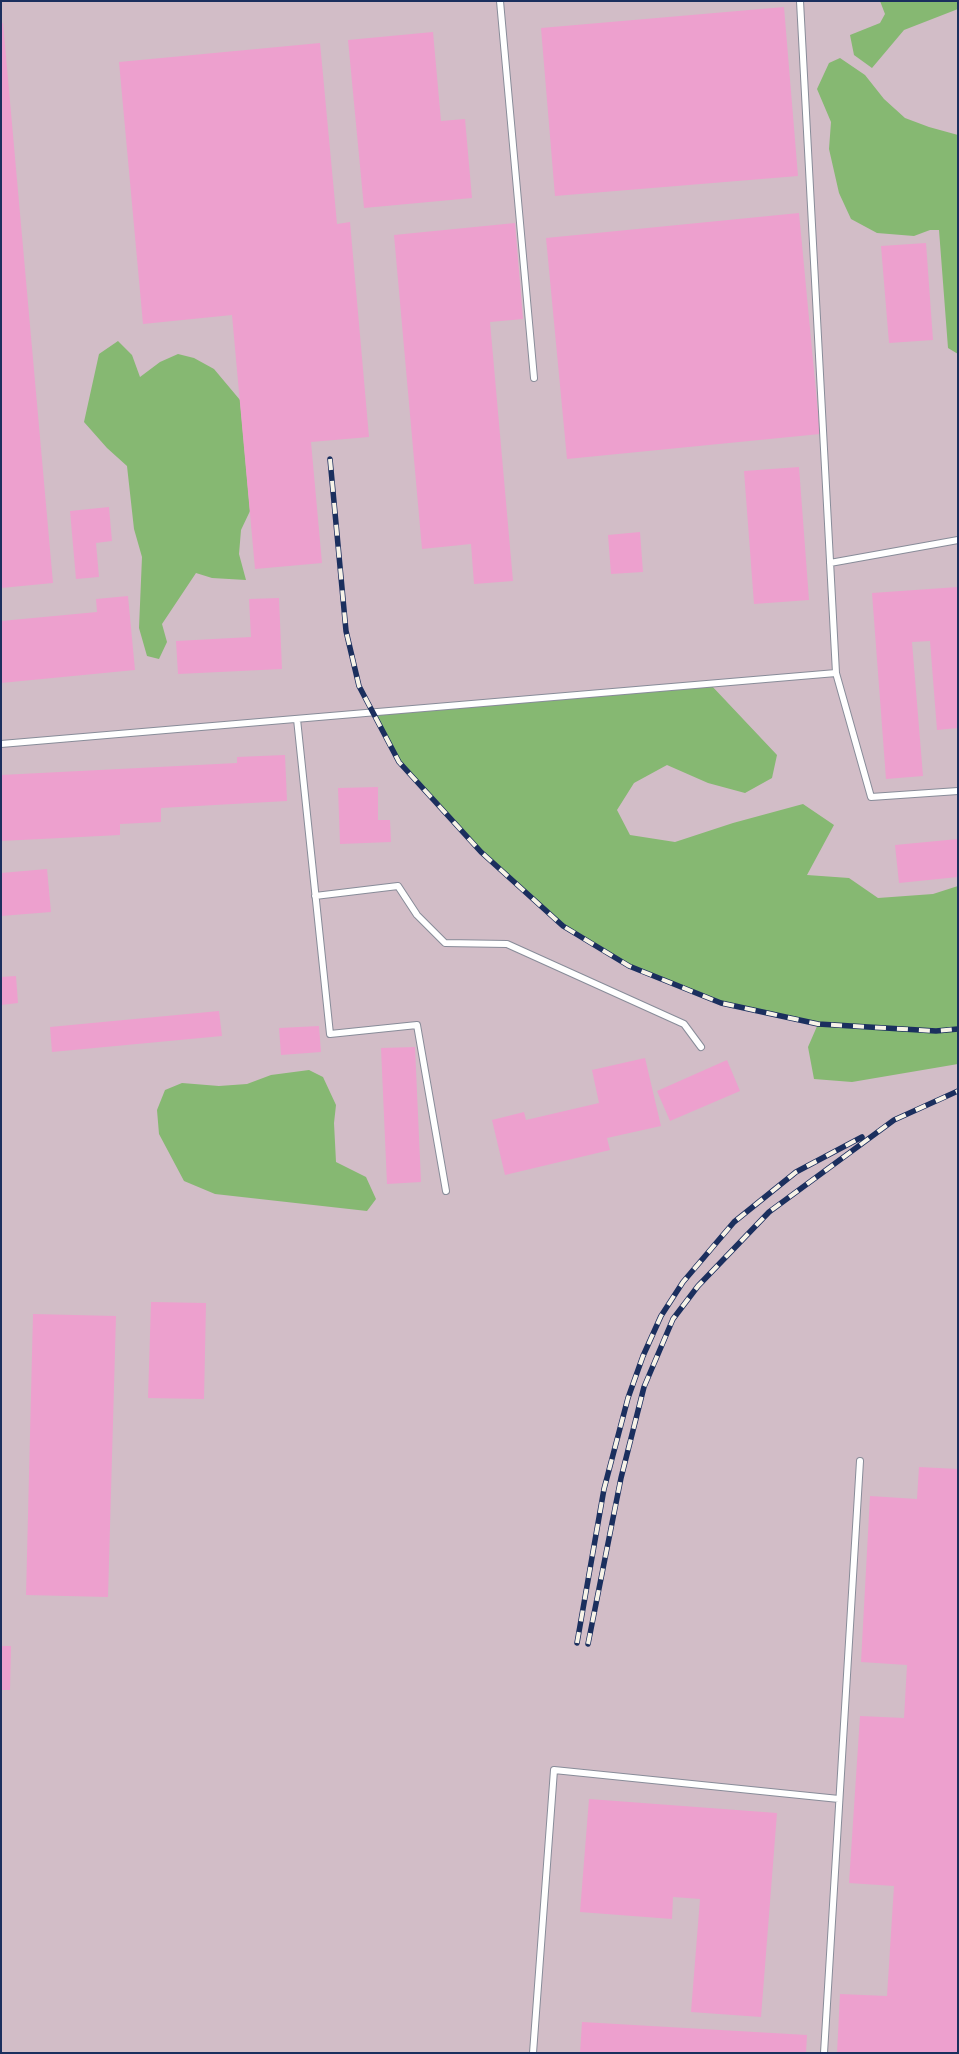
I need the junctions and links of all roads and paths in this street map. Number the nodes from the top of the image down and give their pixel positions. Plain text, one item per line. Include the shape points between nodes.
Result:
1 (500, 1) edge
2 (800, 1) edge
3 (534, 378) dead end
4 (958, 540) edge
5 (830, 563) junction
6 (836, 673) junction
7 (297, 719) junction
8 (1, 744) edge
9 (958, 791) edge
10 (315, 896) junction
11 (701, 1047) dead end
12 (446, 1191) dead end
13 (860, 1461) dead end
14 (839, 1799) junction
15 (533, 2053) edge
16 (824, 2053) edge

1 - 3 lane
2 - 5 lane
4 - 5 lane
5 - 6 lane
6 - 7 lane
6 - 9 lane via 871,797
7 - 8 lane
7 - 10 lane
10 - 11 lane via 398,886 418,915 445,943 507,944 684,1024
10 - 12 lane via 330,1034 417,1025
13 - 14 lane
14 - 15 lane via 554,1770
14 - 16 lane

